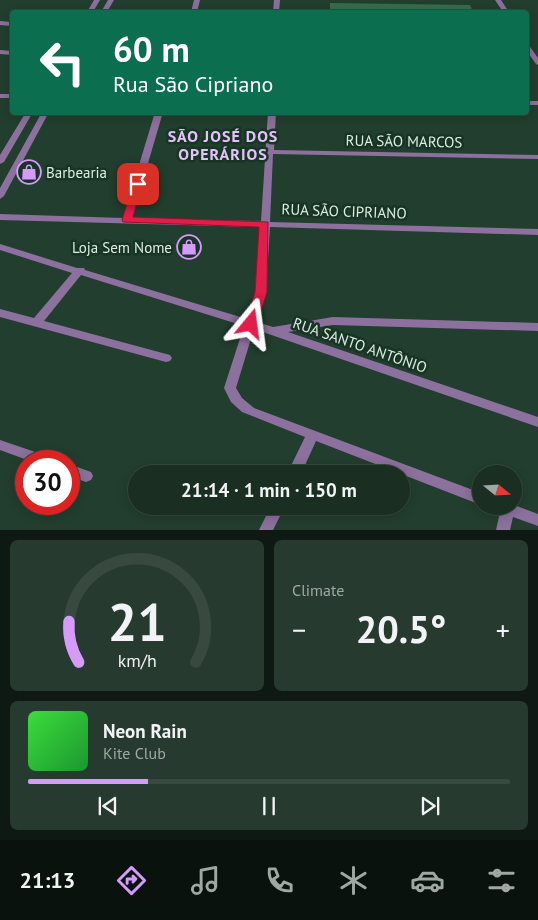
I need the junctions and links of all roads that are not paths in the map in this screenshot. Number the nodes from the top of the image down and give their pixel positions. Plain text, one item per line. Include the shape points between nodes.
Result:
1 (529, 49) edge
2 (536, 61) edge
3 (28, 115) edge
4 (44, 115) edge
5 (158, 115) edge
6 (272, 115) edge
7 (4, 149) edge
8 (26, 149) junction
9 (270, 152) junction
10 (538, 157) edge
11 (0, 162) edge
12 (0, 196) edge
13 (0, 217) edge
14 (127, 220) junction
15 (264, 224) junction
16 (538, 232) edge
17 (0, 247) edge
18 (80, 270) junction
19 (0, 313) edge
20 (36, 323) junction
21 (251, 324) junction
22 (538, 327) edge
23 (272, 331) junction
24 (166, 358) dead end
25 (538, 422) edge
26 (312, 435) junction
27 (0, 445) edge
28 (15, 450) edge
29 (298, 465) edge
30 (80, 474) edge
31 (86, 476) dead end
32 (472, 496) edge
33 (522, 514) edge
34 (274, 515) edge
35 (504, 515) edge
36 (538, 520) edge
37 (266, 530) edge
38 (503, 530) edge

1 - 2 street
3 - 7 street
4 - 8 street
5 - 14 street
6 - 9 street
7 - 8 street
7 - 11 street
8 - 12 street
9 - 10 street, RUA SÃO MARCOS
9 - 15 street
13 - 14 street, RUA SÃO CIPRIANO
14 - 15 street, RUA SÃO CIPRIANO
15 - 16 street, RUA SÃO CIPRIANO
15 - 21 street via 261,292
17 - 18 street, RUA SANTO ANTÔNIO
18 - 20 street
18 - 21 street, RUA SANTO ANTÔNIO
19 - 20 street
20 - 24 street
21 - 23 street, RUA SANTO ANTÔNIO
21 - 26 street via 230,388 234,398 239,405
22 - 23 street via 333,321
23 - 25 street, RUA SANTO ANTÔNIO
26 - 29 street
26 - 32 street
27 - 28 street
30 - 31 street
33 - 36 street
34 - 37 street
35 - 38 street

